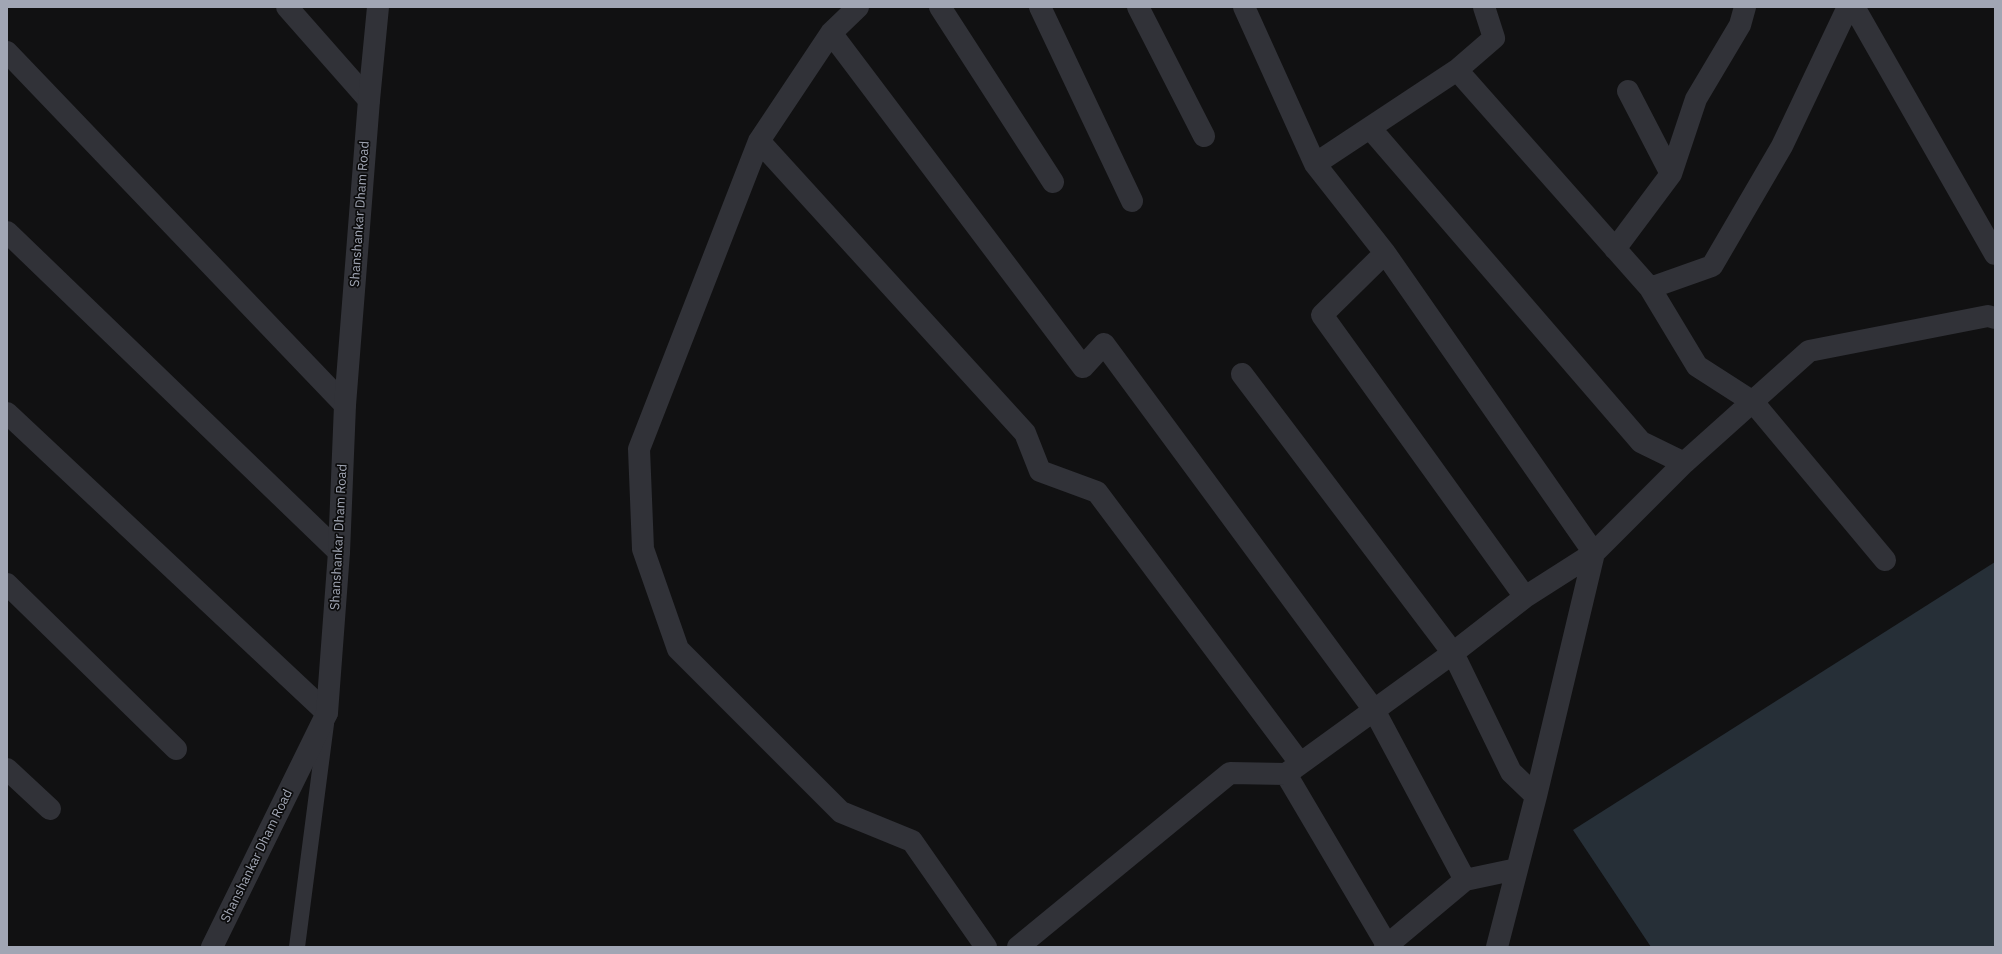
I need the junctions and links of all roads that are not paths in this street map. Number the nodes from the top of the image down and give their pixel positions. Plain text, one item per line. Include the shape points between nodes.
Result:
1 (287, 7) edge
2 (378, 7) edge
3 (858, 7) edge
4 (940, 7) edge
5 (1040, 7) edge
6 (1138, 7) edge
7 (1244, 7) edge
8 (1484, 7) edge
9 (1746, 7) edge
10 (1848, 7) edge
11 (1854, 7) edge
12 (831, 33) junction
13 (7, 52) edge
14 (1457, 70) junction
15 (1628, 91) dead end
16 (369, 100) junction
17 (1370, 128) junction
18 (1204, 136) dead end
19 (759, 142) junction
20 (1315, 164) junction
21 (1671, 174) junction
22 (1053, 182) dead end
23 (1132, 202) dead end
24 (7, 232) edge
25 (1615, 249) junction
26 (1385, 253) junction
27 (1995, 254) edge
28 (1650, 288) junction
29 (1995, 318) edge
30 (1242, 374) dead end
31 (1752, 402) junction
32 (345, 405) junction
33 (7, 413) edge
34 (1684, 463) junction
35 (339, 552) junction
36 (1594, 553) junction
37 (1885, 560) dead end
38 (7, 584) edge
39 (1524, 598) junction
40 (1453, 653) junction
41 (1374, 710) junction
42 (327, 713) junction
43 (176, 749) dead end
44 (7, 769) edge
45 (1293, 769) junction
46 (1536, 796) junction
47 (50, 809) dead end
48 (1517, 869) junction
49 (1465, 880) junction
50 (1386, 946) edge
51 (212, 947) edge
52 (297, 947) edge
53 (986, 947) edge
54 (1018, 947) edge
55 (1497, 947) edge

1 - 16 street
2 - 16 street, Shanshankar Dham Road
3 - 12 street
4 - 22 street
5 - 23 street
6 - 18 street
7 - 20 street
8 - 14 street via 1494,38
9 - 21 street via 1740,25 1696,99
10 - 28 street via 1782,146 1712,266
11 - 27 street
12 - 19 street
12 - 41 street via 1083,367 1104,344
13 - 32 street
14 - 17 street
14 - 25 street
15 - 21 street
16 - 32 street, Shanshankar Dham Road
17 - 20 street
17 - 34 street via 1641,442
19 - 45 street via 1025,433 1040,471 1097,492
19 - 53 street via 640,449 643,549 678,649 841,812 912,840
20 - 26 street
21 - 25 street
24 - 35 street
25 - 28 street
26 - 36 street
26 - 39 street via 1322,315
28 - 31 street via 1697,366
29 - 31 street via 1988,316 1809,351
30 - 40 street
31 - 34 street
31 - 37 street
32 - 35 street, Shanshankar Dham Road
33 - 42 street
34 - 36 street
35 - 42 street, Shanshankar Dham Road
36 - 39 street
36 - 46 street
38 - 43 street
39 - 40 street
40 - 41 street
40 - 46 street via 1511,772
41 - 45 street
41 - 49 street
42 - 51 street, Shanshankar Dham Road
42 - 52 lane
44 - 47 street
45 - 50 street
45 - 54 street via 1230,773
46 - 48 street
48 - 49 street
48 - 55 street
49 - 50 street

